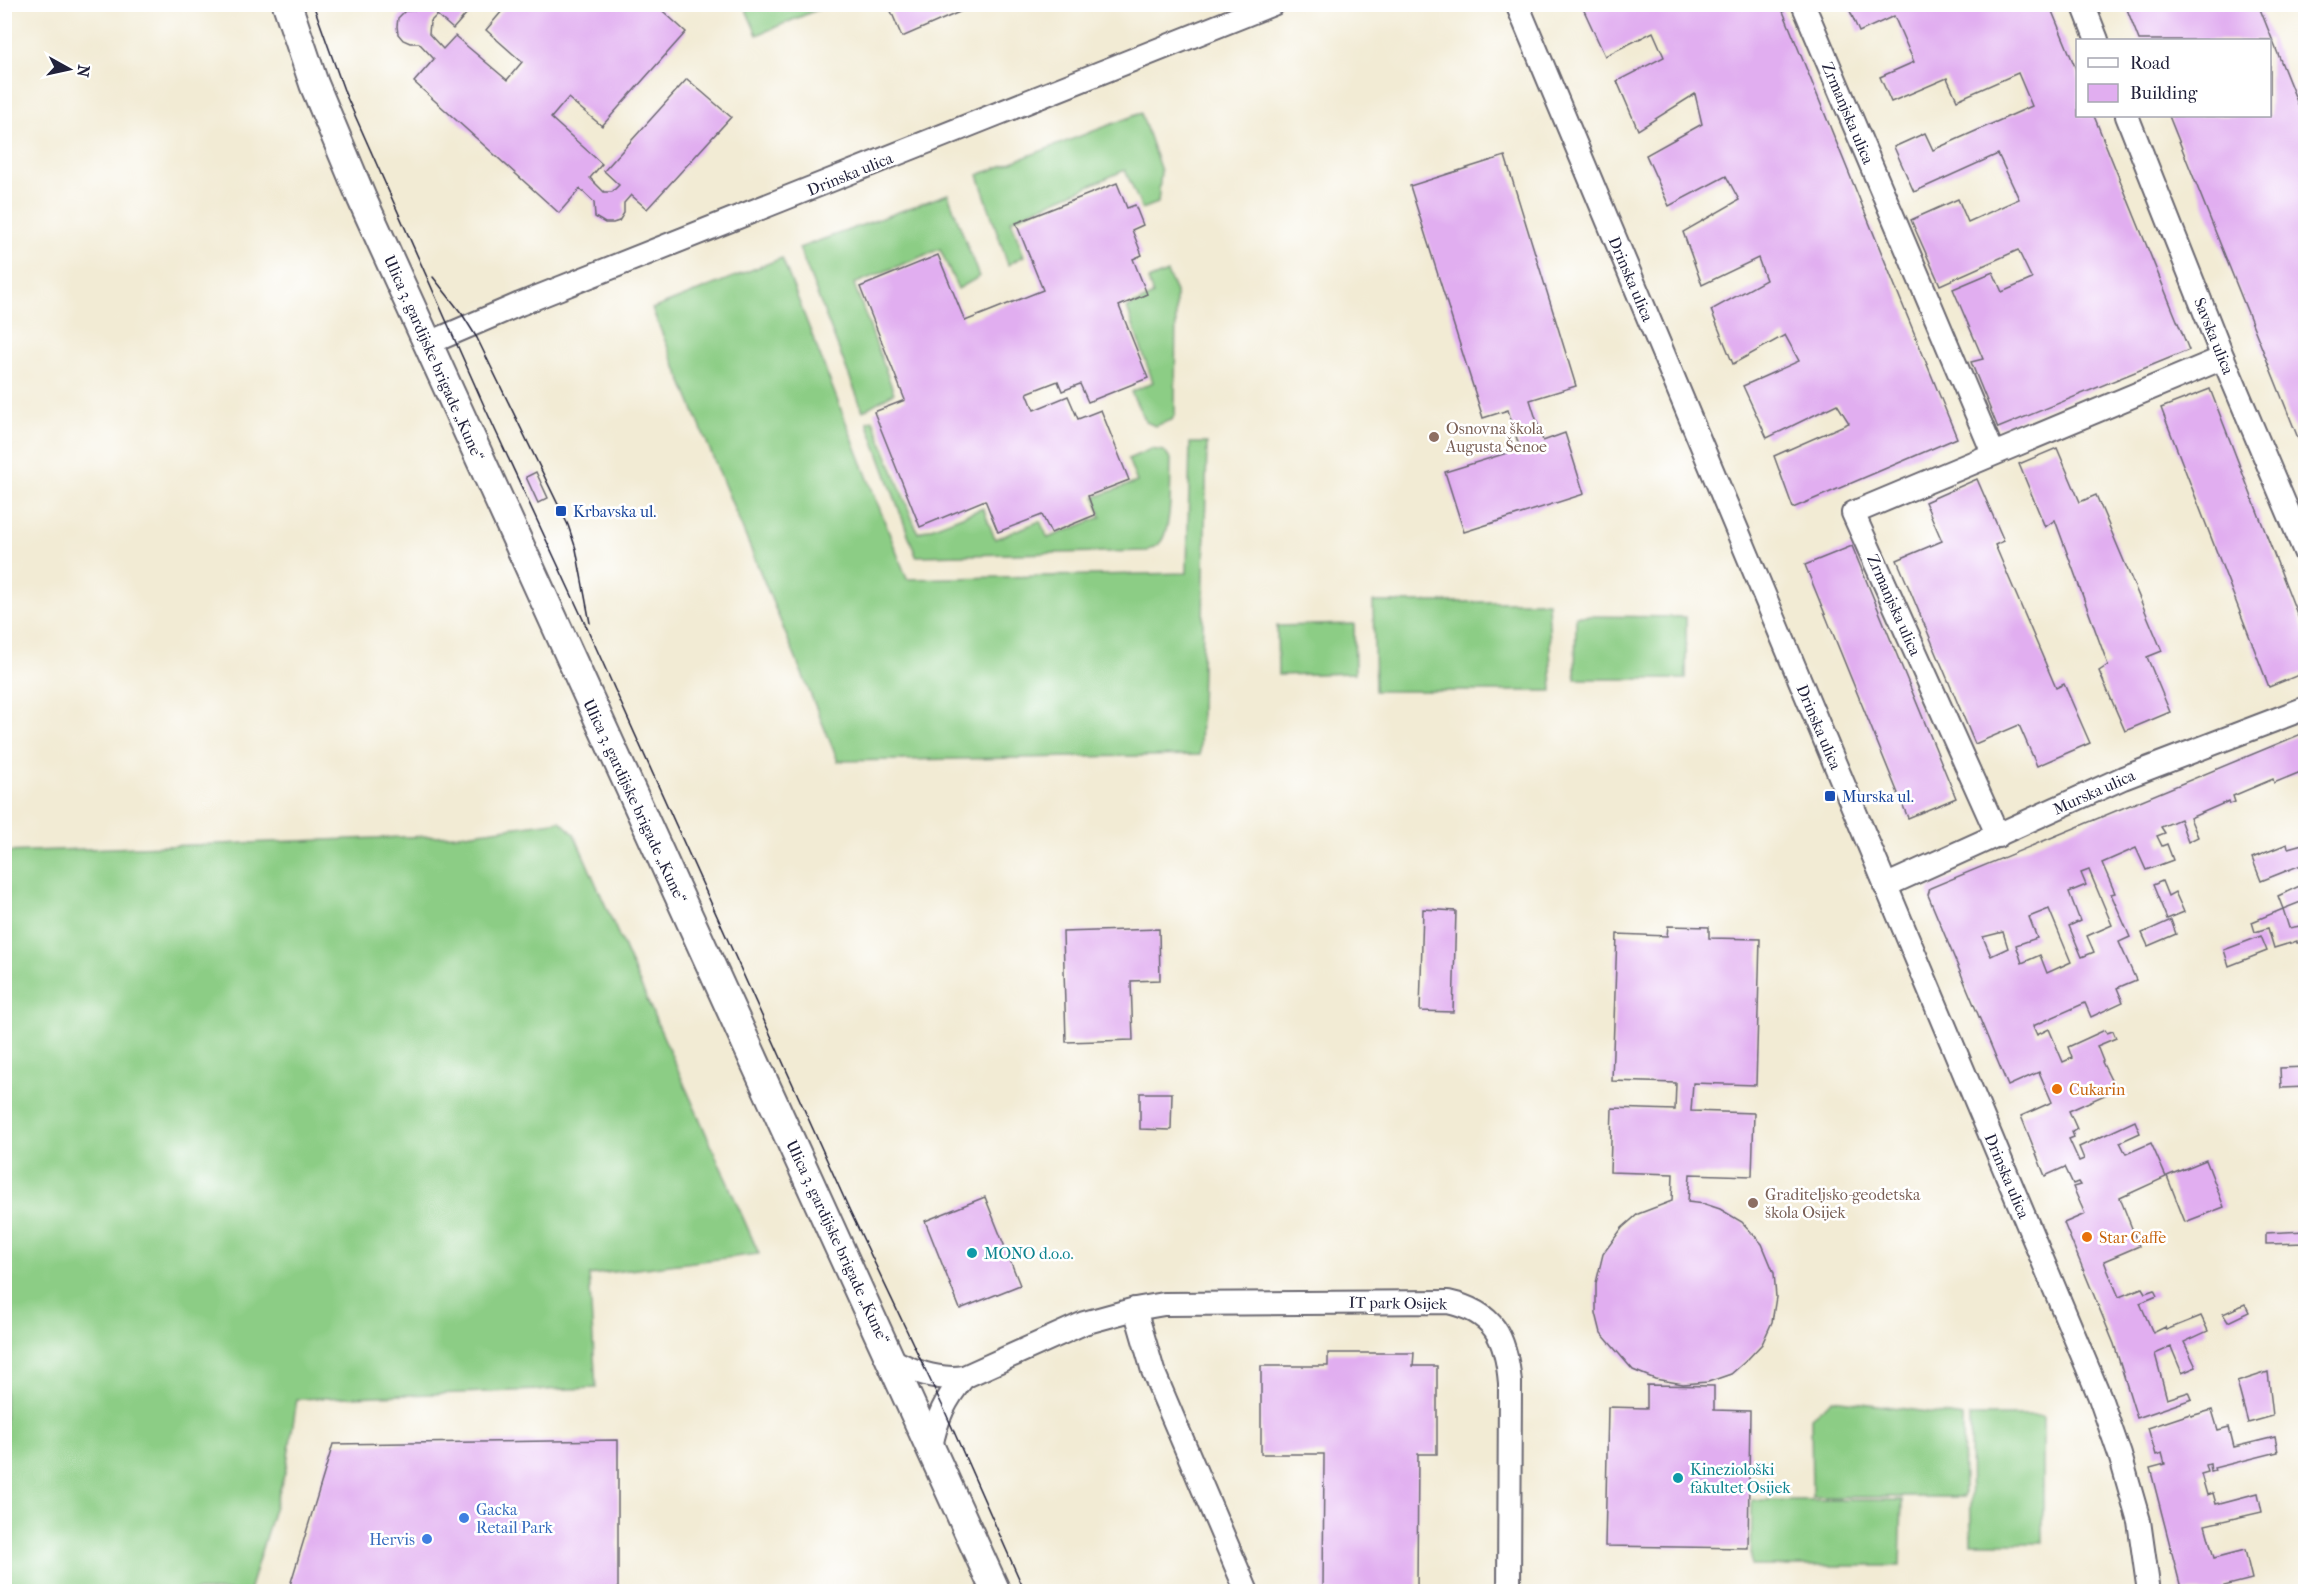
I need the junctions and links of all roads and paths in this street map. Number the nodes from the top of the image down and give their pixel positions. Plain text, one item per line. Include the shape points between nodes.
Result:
1 (287, 4) edge
2 (1273, 4) edge
3 (1517, 4) edge
4 (1803, 4) edge
5 (2083, 4) edge
6 (2097, 39) edge
7 (2127, 117) edge
8 (427, 344) junction
9 (2223, 358) junction
10 (1993, 453) junction
11 (2306, 554) edge
12 (2306, 708) edge
13 (1998, 836) junction
14 (1886, 886) junction
15 (1135, 1309) junction
16 (892, 1360) junction
17 (964, 1377) junction
18 (931, 1447) junction
19 (996, 1592) edge
20 (1247, 1592) edge
21 (1509, 1592) edge
22 (2149, 1592) edge

1 - 8 street, Ulica 3. gardijske brigade „Kune“ via 338,143
2 - 8 street, Drinska ulica
3 - 14 street, Drinska ulica
4 - 10 street, Zrmanjska ulica
5 - 6 street
7 - 9 street, Savska ulica
8 - 16 street, Ulica 3. gardijske brigade „Kune“
9 - 10 street, Zrmanjska ulica
9 - 11 street, Savska ulica
10 - 13 street, Zrmanjska ulica via 1853,513
12 - 13 street, Murska ulica via 2123,778
13 - 14 street, Murska ulica
14 - 22 street, Drinska ulica via 2099,1395 2139,1521
15 - 17 street, IT park Osijek via 1084,1323
15 - 20 street via 1153,1371
15 - 21 street, IT park Osijek via 1195,1302 1448,1302 1469,1307 1485,1318 1500,1335 1509,1366
16 - 17 street, IT park Osijek via 919,1373
16 - 18 street, Ulica 3. gardijske brigade „Kune“
17 - 18 street, IT park Osijek via 940,1413
18 - 19 street, Ulica 3. gardijske brigade „Kune“

